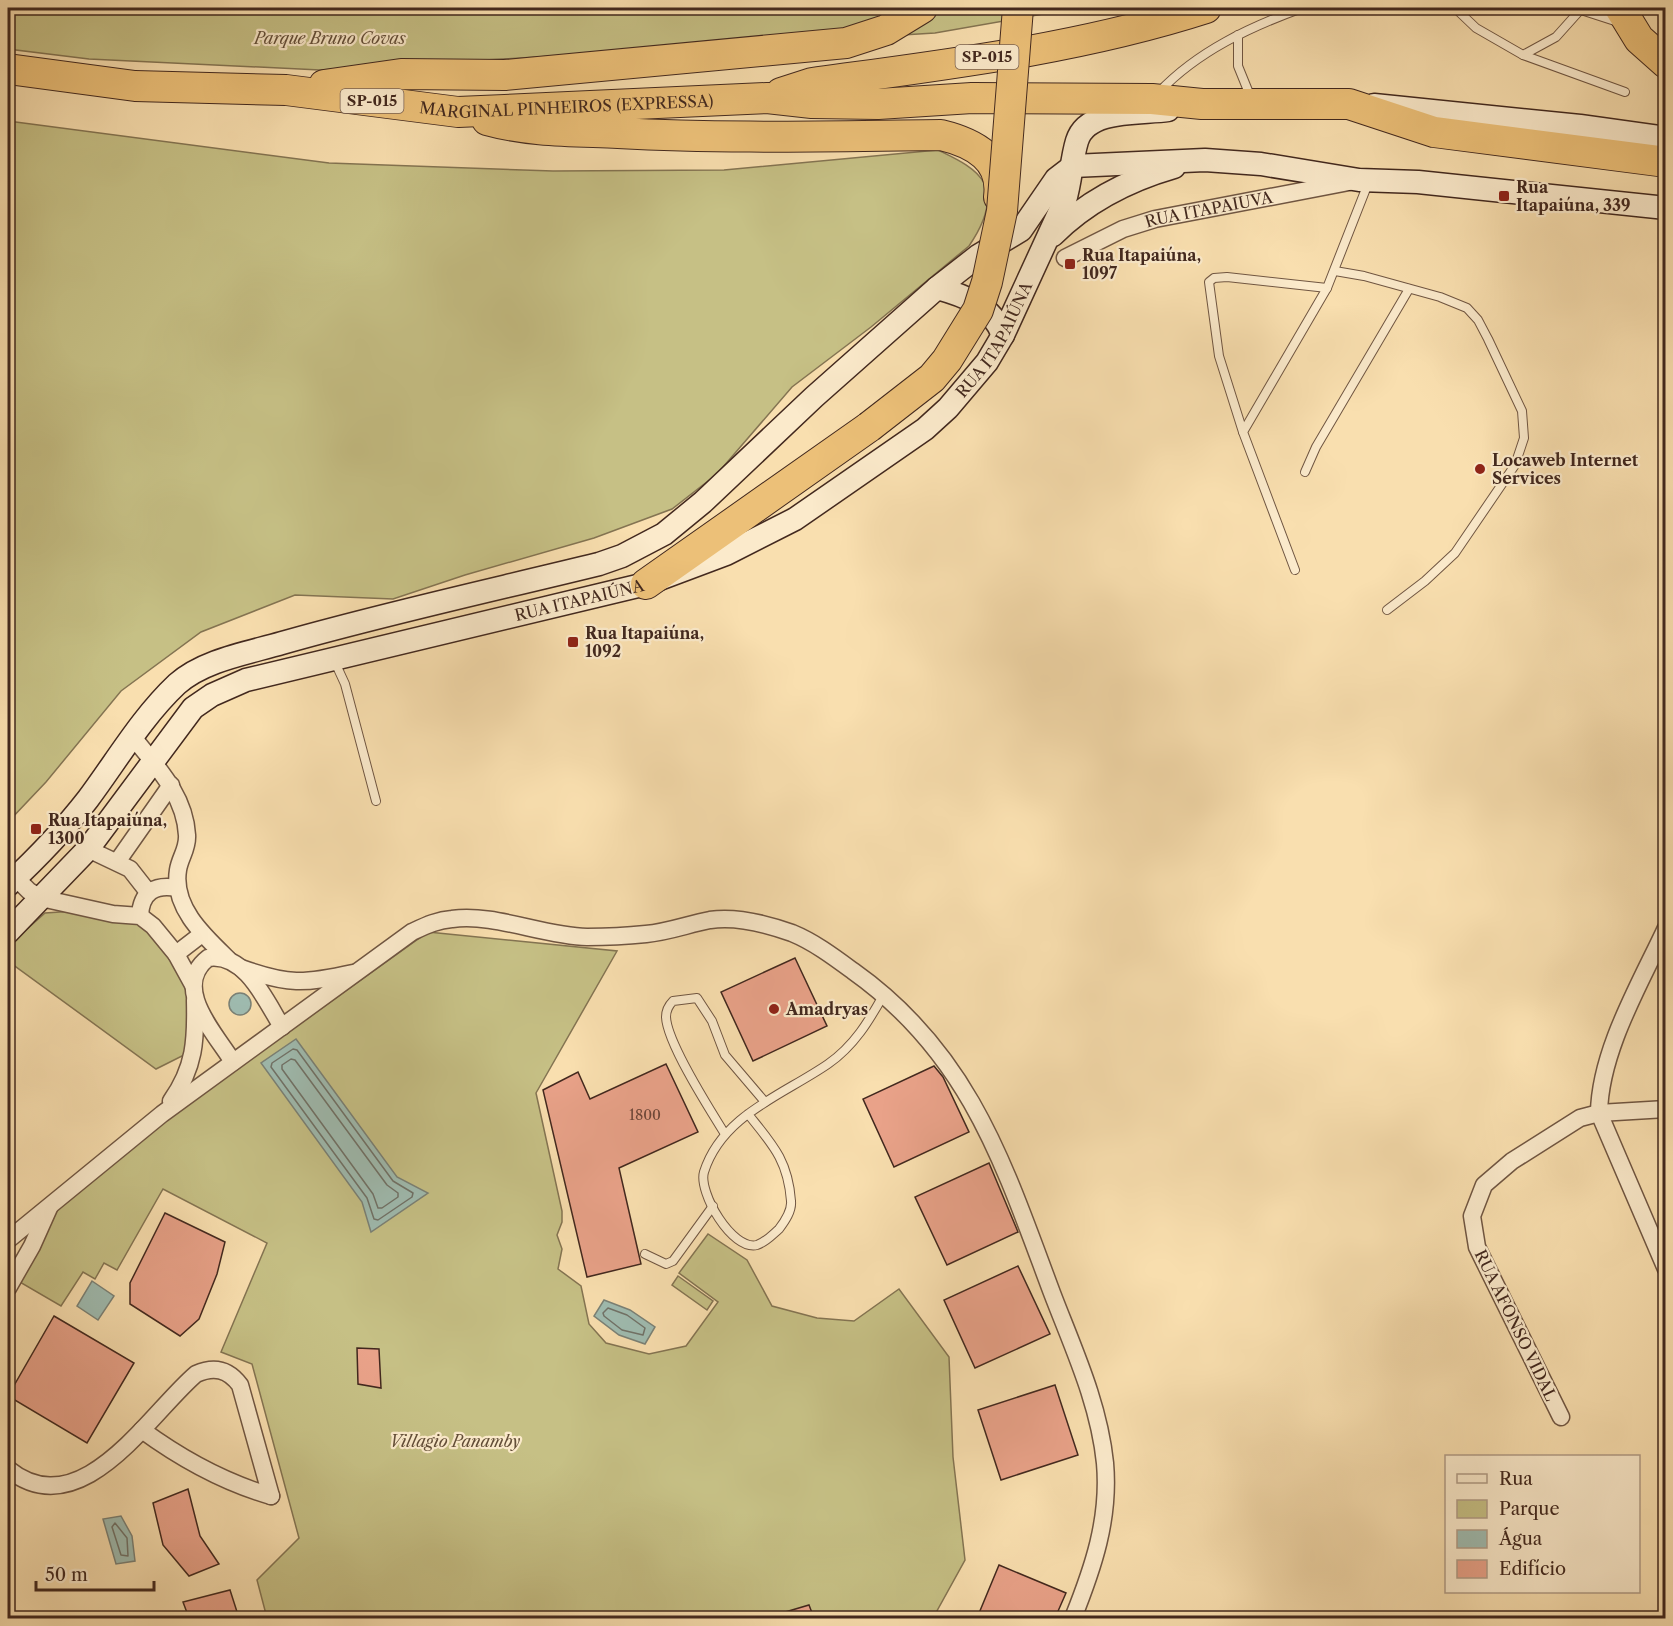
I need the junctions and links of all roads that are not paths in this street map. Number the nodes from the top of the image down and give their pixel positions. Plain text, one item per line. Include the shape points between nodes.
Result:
1 (922, 8) edge
2 (1018, 8) edge
3 (1206, 8) edge
4 (1302, 8) edge
5 (1455, 8) edge
6 (1582, 9) edge
7 (1625, 17) edge
8 (1238, 35) junction
9 (1523, 55) junction
10 (1665, 63) edge
11 (8, 69) edge
12 (8, 80) edge
13 (135, 86) junction
14 (286, 90) junction
15 (1625, 92) dead end
16 (767, 98) junction
17 (1152, 99) junction
18 (1202, 104) junction
19 (1254, 104) junction
20 (1349, 104) junction
21 (458, 112) junction
22 (1102, 118) junction
23 (1665, 138) edge
24 (1205, 159) junction
25 (1665, 162) edge
26 (1099, 164) junction
27 (1073, 166) junction
28 (1364, 181) junction
29 (1665, 208) edge
30 (1043, 244) junction
31 (978, 256) junction
32 (1065, 258) dead end
33 (1335, 271) junction
34 (937, 288) junction
35 (1327, 288) junction
36 (1409, 289) junction
37 (1003, 335) junction
38 (1243, 432) junction
39 (1305, 472) dead end
40 (1295, 570) dead end
41 (646, 584) junction
42 (1386, 610) dead end
43 (333, 659) junction
44 (132, 736) junction
45 (154, 764) junction
46 (171, 785) junction
47 (376, 801) dead end
48 (88, 849) junction
49 (117, 862) junction
50 (12, 881) edge
51 (143, 886) junction
52 (177, 888) junction
53 (41, 898) junction
54 (140, 915) junction
55 (1665, 928) edge
56 (8, 932) edge
57 (202, 934) junction
58 (176, 954) junction
59 (234, 963) junction
60 (363, 971) junction
61 (194, 992) junction
62 (884, 993) junction
63 (282, 1027) junction
64 (233, 1062) junction
65 (765, 1102) junction
66 (1665, 1109) edge
67 (1599, 1113) junction
68 (162, 1114) junction
69 (748, 1114) junction
70 (725, 1134) junction
71 (713, 1206) junction
72 (49, 1207) junction
73 (8, 1240) edge
74 (645, 1254) dead end
75 (1665, 1269) edge
76 (8, 1287) edge
77 (1561, 1417) dead end
78 (142, 1430) junction
79 (8, 1469) edge
80 (1073, 1618) edge

1 - 14 highway via 886,30 846,44 505,75 401,74
2 - 41 highway, bridge via 1002,211 978,310 947,360 932,378 869,427
3 - 16 highway, SP-015 via 1048,47 812,83
4 - 8 lane
5 - 9 lane via 1476,28
6 - 7 lane
6 - 9 lane via 1556,37
7 - 10 highway via 1653,54
8 - 17 lane via 1175,75
8 - 19 lane via 1238,66
9 - 15 lane
11 - 13 highway, MARGINAL PINHEIROS (EXPRESSA) / SP-015
12 - 13 highway
13 - 14 highway, MARGINAL PINHEIROS (EXPRESSA) / SP-015
14 - 21 highway, MARGINAL PINHEIROS (EXPRESSA) / SP-015
16 - 17 highway via 878,104 972,98
16 - 21 highway, MARGINAL PINHEIROS (EXPRESSA) / SP-015
17 - 18 highway
18 - 19 highway
18 - 22 main road
19 - 20 highway
20 - 23 main road via 1435,109
20 - 25 highway via 1434,132
21 - 31 highway via 517,128 756,138 941,135 962,140 982,151 994,164 1001,184 997,217
22 - 26 main road via 1086,146
22 - 27 main road, RUA ITAPAIÚNA via 1081,133
24 - 26 main road
24 - 28 main road
24 - 30 main road via 1151,174 1115,190 1089,205
26 - 27 main road
27 - 30 main road, RUA ITAPAIÚNA via 1065,200
27 - 31 main road, RUA ITAPAIÚNA via 1056,178 1021,230
28 - 29 main road via 1418,182
28 - 32 street, RUA ITAPAIUVA via 1155,219 1123,229
28 - 33 lane
30 - 37 main road, RUA ITAPAIÚNA
31 - 34 main road, RUA ITAPAIÚNA
33 - 35 lane
33 - 36 lane
34 - 37 main road via 975,300
34 - 44 main road, RUA ITAPAIÚNA via 664,534 599,564 351,624 223,660 178,684
35 - 38 lane
35 - 38 lane via 1227,277 1209,282 1219,356
36 - 39 lane
36 - 42 lane via 1455,302 1478,320 1522,411 1524,438 1515,465 1455,553
37 - 41 main road, RUA ITAPAIÚNA via 987,362 926,429 795,519 726,554
38 - 40 lane
41 - 43 main road, RUA ITAPAIÚNA
43 - 45 main road, RUA ITAPAIÚNA via 246,680 212,695 183,719
43 - 47 lane via 345,684
44 - 45 street
44 - 50 main road, RUA ITAPAIÚNA via 42,854
45 - 46 street
45 - 48 main road, RUA ITAPAIÚNA
46 - 49 street
46 - 52 street via 187,834
48 - 49 street
48 - 53 main road, RUA ITAPAIÚNA
49 - 51 street via 130,869
50 - 53 street
51 - 52 street
51 - 54 street
52 - 57 street via 184,908
53 - 54 street via 113,914
53 - 56 main road, RUA ITAPAIÚNA
54 - 58 street
55 - 67 street via 1606,1066 1599,1092
57 - 58 street
57 - 59 street
58 - 61 street
59 - 60 street via 271,978 300,983
59 - 61 street via 208,958 196,970
59 - 63 street via 258,987
60 - 62 street via 412,932 455,918 583,937 649,934 714,920 754,922 794,934
60 - 63 street
61 - 64 street
61 - 68 street via 196,1039 186,1080
62 - 65 lane via 852,1044 829,1063
62 - 80 street via 921,1030 959,1078 1004,1164 1096,1410 1105,1464 1105,1504 1098,1555
63 - 64 street
64 - 68 street
65 - 69 lane
65 - 70 lane via 725,1055 712,1021 697,998 674,1001 666,1015 668,1028
66 - 67 street, RUA AFONSO VIDAL
67 - 75 street
67 - 77 street, RUA AFONSO VIDAL via 1580,1118 1512,1161 1484,1185 1472,1216 1477,1247
68 - 72 street
69 - 70 lane
69 - 71 lane via 775,1148 789,1176 792,1208 770,1238 756,1245 743,1243 730,1234
70 - 71 lane via 703,1175 705,1192
71 - 74 lane via 673,1261 666,1264
72 - 73 street
72 - 76 street
78 - 78 street via 179,1457 212,1474 272,1496 240,1385 234,1376 207,1369 196,1374
78 - 79 street via 102,1468 76,1480 54,1485 31,1482

